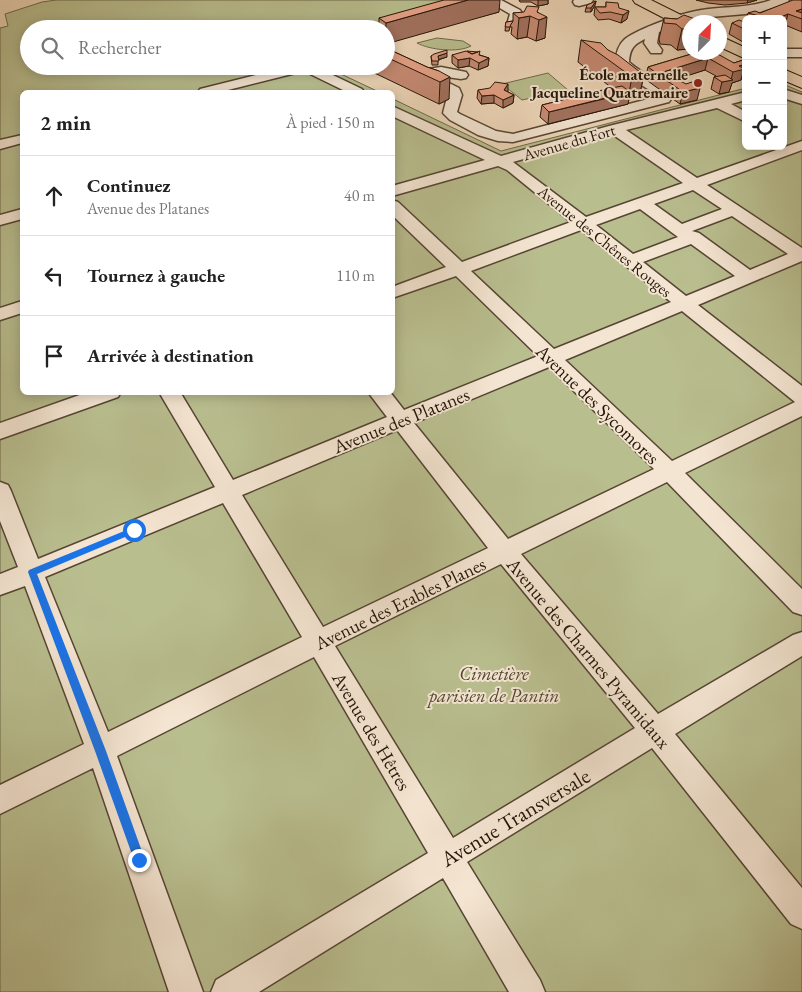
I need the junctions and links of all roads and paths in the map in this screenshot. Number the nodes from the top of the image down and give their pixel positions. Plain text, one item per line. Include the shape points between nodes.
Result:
1 (640, 0) edge
2 (784, 0) edge
3 (488, 1) edge
4 (695, 15) edge
5 (514, 21) edge
6 (682, 23) edge
7 (682, 24) edge
8 (650, 31) junction
9 (727, 44) edge
10 (656, 50) dead end
11 (742, 51) edge
12 (787, 53) edge
13 (802, 53) edge
14 (395, 63) edge
15 (651, 68) edge
16 (461, 74) dead end
17 (634, 74) junction
18 (285, 75) edge
19 (322, 75) edge
20 (420, 76) junction
21 (787, 76) edge
22 (802, 83) edge
23 (218, 90) edge
24 (353, 90) edge
25 (787, 94) edge
26 (742, 97) edge
27 (802, 100) edge
28 (720, 103) junction
29 (395, 111) edge
30 (742, 116) edge
31 (614, 129) junction
32 (20, 141) edge
33 (0, 145) edge
34 (796, 146) edge
35 (500, 161) junction
36 (696, 184) junction
37 (395, 191) edge
38 (642, 203) junction
39 (395, 208) edge
40 (734, 210) junction
41 (20, 215) edge
42 (0, 220) edge
43 (583, 224) junction
44 (685, 234) junction
45 (802, 255) edge
46 (630, 261) junction
47 (460, 269) junction
48 (748, 277) junction
49 (395, 292) edge
50 (683, 304) junction
51 (20, 308) edge
52 (0, 314) edge
53 (551, 358) junction
54 (103, 395) edge
55 (171, 395) edge
56 (380, 395) edge
57 (802, 397) edge
58 (802, 407) edge
59 (401, 420) junction
60 (0, 432) edge
61 (669, 472) junction
62 (0, 491) edge
63 (229, 491) junction
64 (505, 552) junction
65 (32, 572) junction
66 (0, 586) edge
67 (802, 605) edge
68 (318, 642) junction
69 (802, 643) edge
70 (655, 731) junction
71 (100, 751) junction
72 (0, 800) edge
73 (448, 858) junction
74 (802, 913) edge
75 (186, 992) edge
76 (228, 992) edge
77 (528, 992) edge

1 - 6 main road
2 - 4 street via 763,8
3 - 5 street via 516,13
7 - 8 street
8 - 10 street via 650,43
8 - 17 street via 629,42 622,51 622,63
9 - 11 main road
12 - 13 street
14 - 20 street
15 - 17 street
16 - 20 street via 438,71
17 - 20 street via 662,92 664,99 504,139 455,118 450,113 454,91
18 - 23 street via 265,83
19 - 24 street
21 - 22 main road
25 - 27 street
26 - 28 street, Avenue du Fort
28 - 30 street
28 - 31 street, Avenue du Fort
29 - 35 street, Avenue des Chênes Rouges
31 - 35 street, Avenue du Fort
31 - 36 street
32 - 33 street
34 - 36 street
35 - 37 street, Avenue du Fort
35 - 43 street, Avenue des Chênes Rouges
36 - 38 street
36 - 40 street
38 - 43 street
38 - 44 street
39 - 47 street, Avenue des Sycomores
40 - 44 street
40 - 45 street
41 - 42 street
43 - 46 street, Avenue des Chênes Rouges
43 - 47 street
44 - 46 street
44 - 48 street
45 - 48 street, Avenue des Platanes
46 - 50 street, Avenue des Chênes Rouges
47 - 49 street
47 - 53 street, Avenue des Sycomores
48 - 50 street, Avenue des Platanes
50 - 53 street, Avenue des Platanes
50 - 57 street, Avenue des Chênes Rouges
51 - 52 street
53 - 59 street, Avenue des Platanes
53 - 61 street, Avenue des Sycomores
54 - 60 street
55 - 63 street, Avenue des Hêtres
56 - 59 street, Avenue des Charmes Pyramidaux
58 - 61 street, Avenue des Erables Planes
59 - 63 street, Avenue des Platanes
59 - 64 street, Avenue des Charmes Pyramidaux
61 - 64 street, Avenue des Erables Planes
61 - 67 street, Avenue des Sycomores
62 - 65 street
63 - 65 street, Avenue des Platanes
63 - 68 street, Avenue des Hêtres
64 - 68 street, Avenue des Erables Planes
64 - 70 street, Avenue des Charmes Pyramidaux
65 - 66 street, Avenue des Platanes
65 - 71 street
68 - 71 street, Avenue des Erables Planes
68 - 73 street, Avenue des Hêtres
69 - 70 street, Avenue Transversale
70 - 73 street, Avenue Transversale
70 - 74 street, Avenue des Charmes Pyramidaux
71 - 72 street, Avenue des Erables Planes
71 - 75 street
73 - 76 street, Avenue Transversale
73 - 77 street, Avenue des Hêtres

